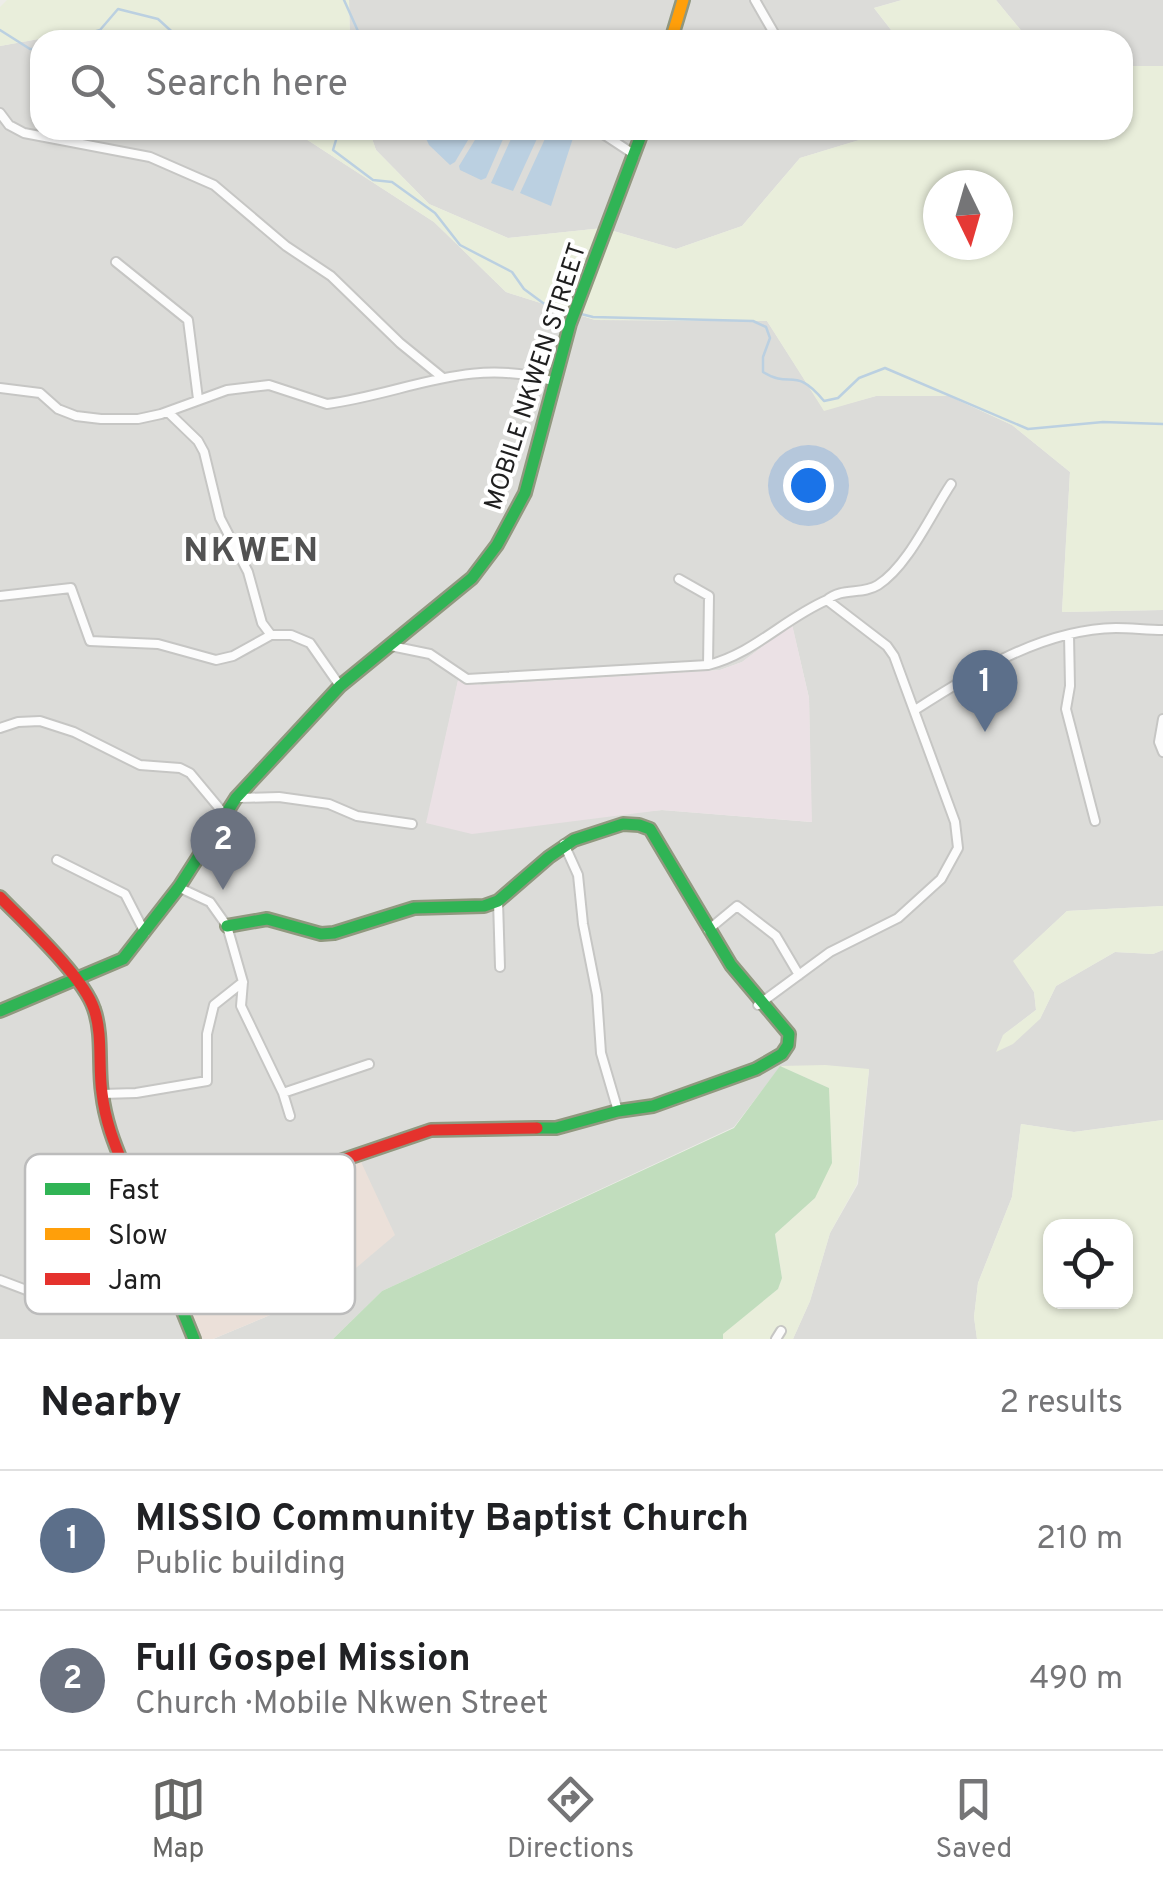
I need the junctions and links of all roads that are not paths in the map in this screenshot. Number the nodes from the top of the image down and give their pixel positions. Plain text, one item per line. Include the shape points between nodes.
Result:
1 (683, 0) edge
2 (756, 0) edge
3 (673, 30) edge
4 (772, 30) edge
5 (0, 113) edge
6 (30, 134) edge
7 (61, 140) edge
8 (613, 140) edge
9 (640, 140) edge
10 (636, 155) junction
11 (116, 262) dead end
12 (444, 378) junction
13 (552, 382) junction
14 (0, 388) edge
15 (198, 399) junction
16 (168, 412) junction
17 (951, 484) dead end
18 (679, 580) dead end
19 (0, 596) edge
20 (826, 600) junction
21 (1163, 630) edge
22 (271, 635) junction
23 (1069, 635) junction
24 (391, 646) junction
25 (708, 664) junction
26 (340, 686) junction
27 (915, 710) junction
28 (1163, 719) edge
29 (0, 728) edge
30 (1163, 752) edge
31 (236, 798) junction
32 (225, 815) junction
33 (1095, 821) dead end
34 (412, 824) dead end
35 (564, 844) junction
36 (58, 860) dead end
37 (179, 887) junction
38 (0, 897) edge
39 (498, 902) junction
40 (227, 926) junction
41 (708, 930) junction
42 (144, 934) junction
43 (500, 967) dead end
44 (799, 975) junction
45 (74, 979) junction
46 (243, 982) junction
47 (758, 1005) junction
48 (0, 1010) edge
49 (369, 1064) dead end
50 (283, 1092) junction
51 (102, 1094) junction
52 (618, 1110) junction
53 (290, 1116) dead end
54 (118, 1154) edge
55 (355, 1155) edge
56 (0, 1280) edge
57 (25, 1289) edge
58 (184, 1314) edge
59 (194, 1339) edge

1 - 3 main road
2 - 4 street
5 - 6 street
7 - 12 street via 150,157 214,185
8 - 10 street
9 - 10 main road, MOBILE NKWEN STREET
10 - 13 main road, MOBILE NKWEN STREET
11 - 15 street via 188,320
12 - 13 street via 494,370
12 - 15 street via 327,404 270,385
13 - 24 main road, MOBILE NKWEN STREET via 513,520 472,578
14 - 16 street via 40,393 76,416
15 - 16 street
16 - 22 street via 204,452 220,518
17 - 20 street via 912,552 879,584
18 - 25 street via 710,596
19 - 22 street via 71,588 88,638 97,643 158,644 216,660
20 - 25 street via 735,657
20 - 27 street via 887,646
21 - 23 street
22 - 26 street via 310,642
23 - 27 street via 991,664
23 - 33 street via 1066,710
24 - 25 street via 430,654 468,678
24 - 26 main road, MOBILE NKWEN STREET
26 - 31 main road, MOBILE NKWEN STREET
27 - 44 street via 959,836 951,865 898,918
28 - 30 street
29 - 32 street via 40,721 140,765 180,768
31 - 32 main road, MOBILE NKWEN STREET
31 - 34 street via 318,802
32 - 37 main road, MOBILE NKWEN STREET
35 - 39 main road
35 - 41 main road via 616,826 646,825
35 - 52 street via 578,875 601,1054
36 - 42 street via 125,894
37 - 40 street via 210,902
37 - 42 main road, MOBILE NKWEN STREET
38 - 45 main road
39 - 40 main road via 414,908 334,934 267,919
39 - 43 street
40 - 46 street
41 - 44 street via 737,906 776,936
41 - 47 main road
42 - 45 main road, MOBILE NKWEN STREET via 123,960
44 - 47 street
45 - 48 main road, MOBILE NKWEN STREET
45 - 51 main road via 95,1010
46 - 50 street via 240,1006
46 - 51 street via 214,1006 207,1081
47 - 52 main road via 789,1034 782,1054 673,1101
49 - 50 street
50 - 53 street
51 - 54 main road
52 - 55 main road via 556,1128 431,1130
56 - 57 street
58 - 59 main road

